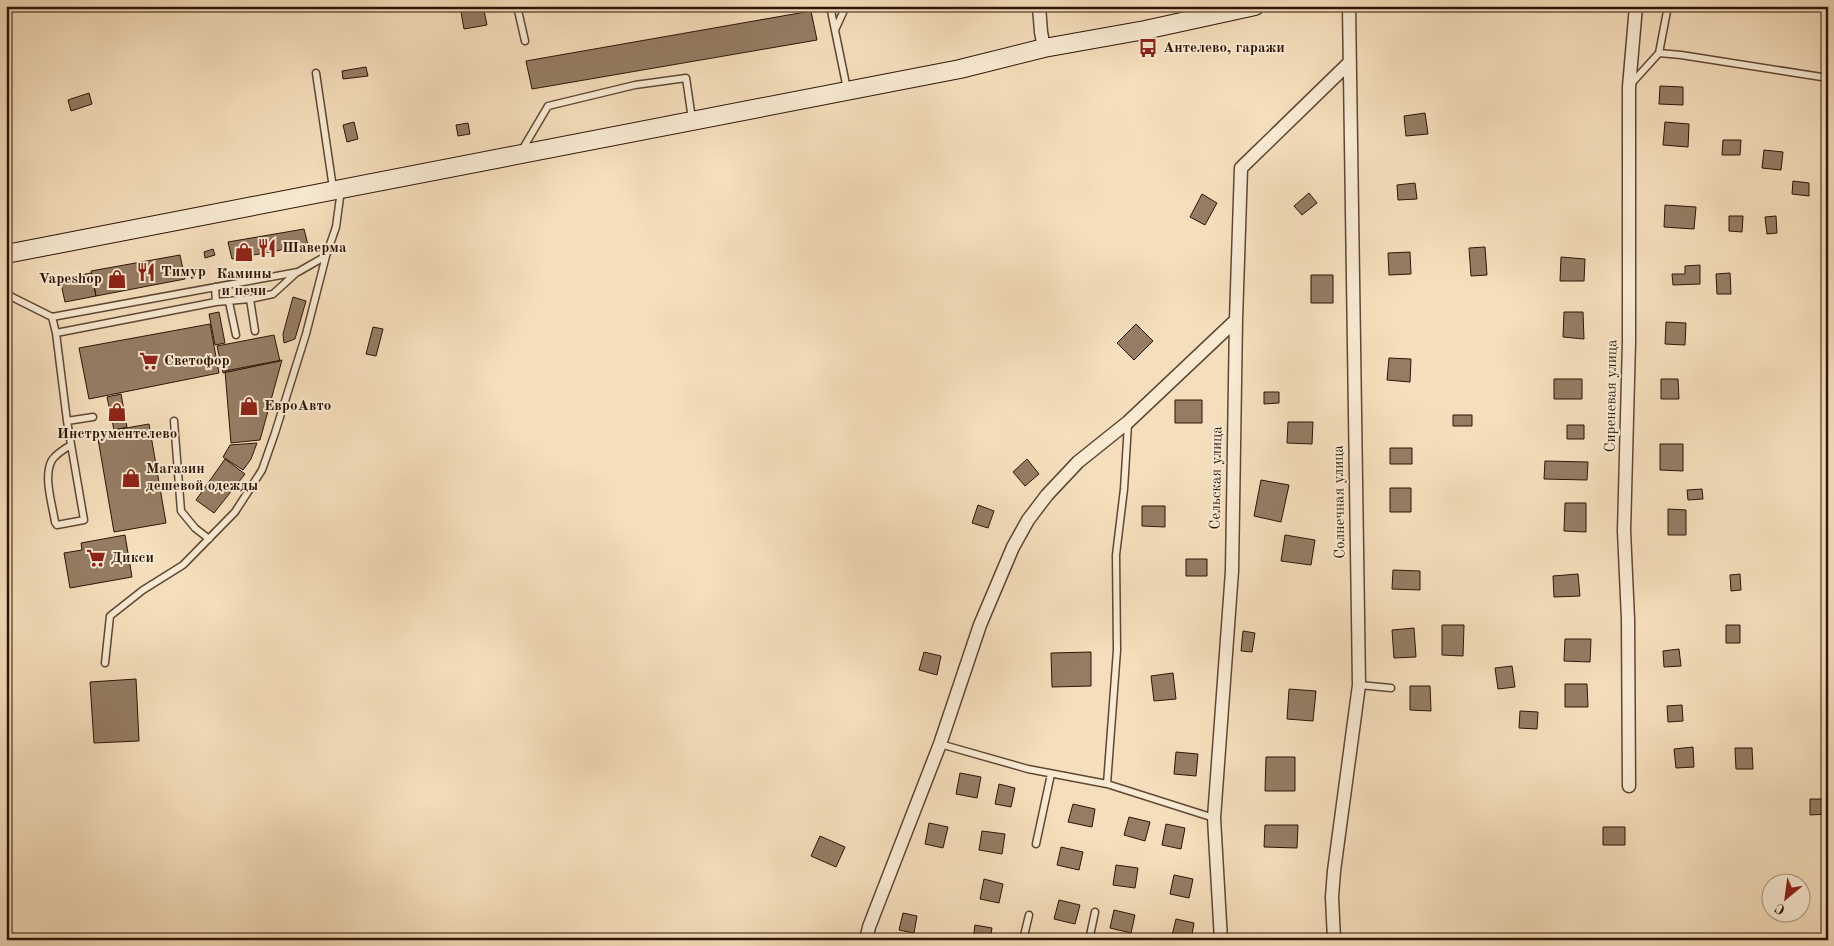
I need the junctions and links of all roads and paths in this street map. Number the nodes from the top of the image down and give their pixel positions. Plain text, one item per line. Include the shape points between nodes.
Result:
1 (517, 6) edge
2 (830, 6) edge
3 (846, 6) edge
4 (1040, 6) edge
5 (1255, 6) edge
6 (1349, 6) edge
7 (1636, 6) edge
8 (1668, 6) edge
9 (835, 30) junction
10 (525, 41) dead end
11 (1044, 48) junction
12 (1659, 53) junction
13 (1350, 62) junction
14 (316, 73) dead end
15 (1828, 78) edge
16 (1629, 87) junction
17 (847, 91) junction
18 (692, 120) junction
19 (520, 154) junction
20 (337, 189) junction
21 (6, 254) edge
22 (326, 256) junction
23 (298, 272) junction
24 (216, 287) junction
25 (6, 294) edge
26 (250, 299) junction
27 (216, 302) junction
28 (229, 302) junction
29 (52, 317) junction
30 (1236, 320) junction
31 (255, 331) dead end
32 (56, 333) junction
33 (236, 335) dead end
34 (93, 417) dead end
35 (67, 421) junction
36 (174, 421) dead end
37 (1128, 422) junction
38 (71, 445) junction
39 (209, 539) junction
40 (105, 663) dead end
41 (1359, 686) junction
42 (1391, 688) dead end
43 (940, 744) junction
44 (1051, 774) junction
45 (1107, 784) junction
46 (1629, 786) dead end
47 (1214, 818) junction
48 (1036, 844) dead end
49 (1095, 912) dead end
50 (1029, 915) dead end
51 (866, 940) edge
52 (1023, 940) edge
53 (1089, 940) edge
54 (1221, 940) edge
55 (1334, 940) edge

1 - 10 lane
2 - 9 lane
3 - 9 lane
4 - 11 street
5 - 11 main road
6 - 13 street, Солнечная улица
7 - 16 street, Сиреневая улица
8 - 12 lane
9 - 17 lane
11 - 17 main road via 960,69
12 - 15 lane
12 - 16 lane
13 - 30 street, Сельская улица via 1241,168
13 - 41 street, Солнечная улица
14 - 20 lane
16 - 46 street, Сиреневая улица via 1629,342 1624,532
17 - 18 main road
18 - 19 main road
18 - 19 lane via 686,78 635,85 548,106
19 - 20 main road
20 - 21 main road
20 - 22 lane via 336,226
22 - 23 lane
22 - 39 lane via 306,334 262,470 235,512
23 - 24 lane
23 - 26 lane via 273,294
24 - 27 lane
24 - 29 lane
25 - 29 lane
26 - 28 lane
26 - 31 lane
27 - 28 lane
27 - 32 lane
28 - 33 lane
29 - 32 lane
30 - 37 street
30 - 47 street, Сельская улица via 1232,571
32 - 35 lane
34 - 35 lane
35 - 38 lane
36 - 39 lane via 180,511 194,528
37 - 43 street via 1078,462 1047,494 1028,520 980,625
37 - 45 lane via 1116,555 1117,650
38 - 38 lane via 84,520 57,524 48,477 52,460
39 - 40 lane via 183,565 110,616
41 - 42 lane
41 - 55 street, Солнечная улица via 1334,870
43 - 44 lane
43 - 51 street
44 - 45 lane
44 - 48 lane
45 - 47 lane
47 - 54 street, Сельская улица
49 - 53 lane
50 - 52 lane

